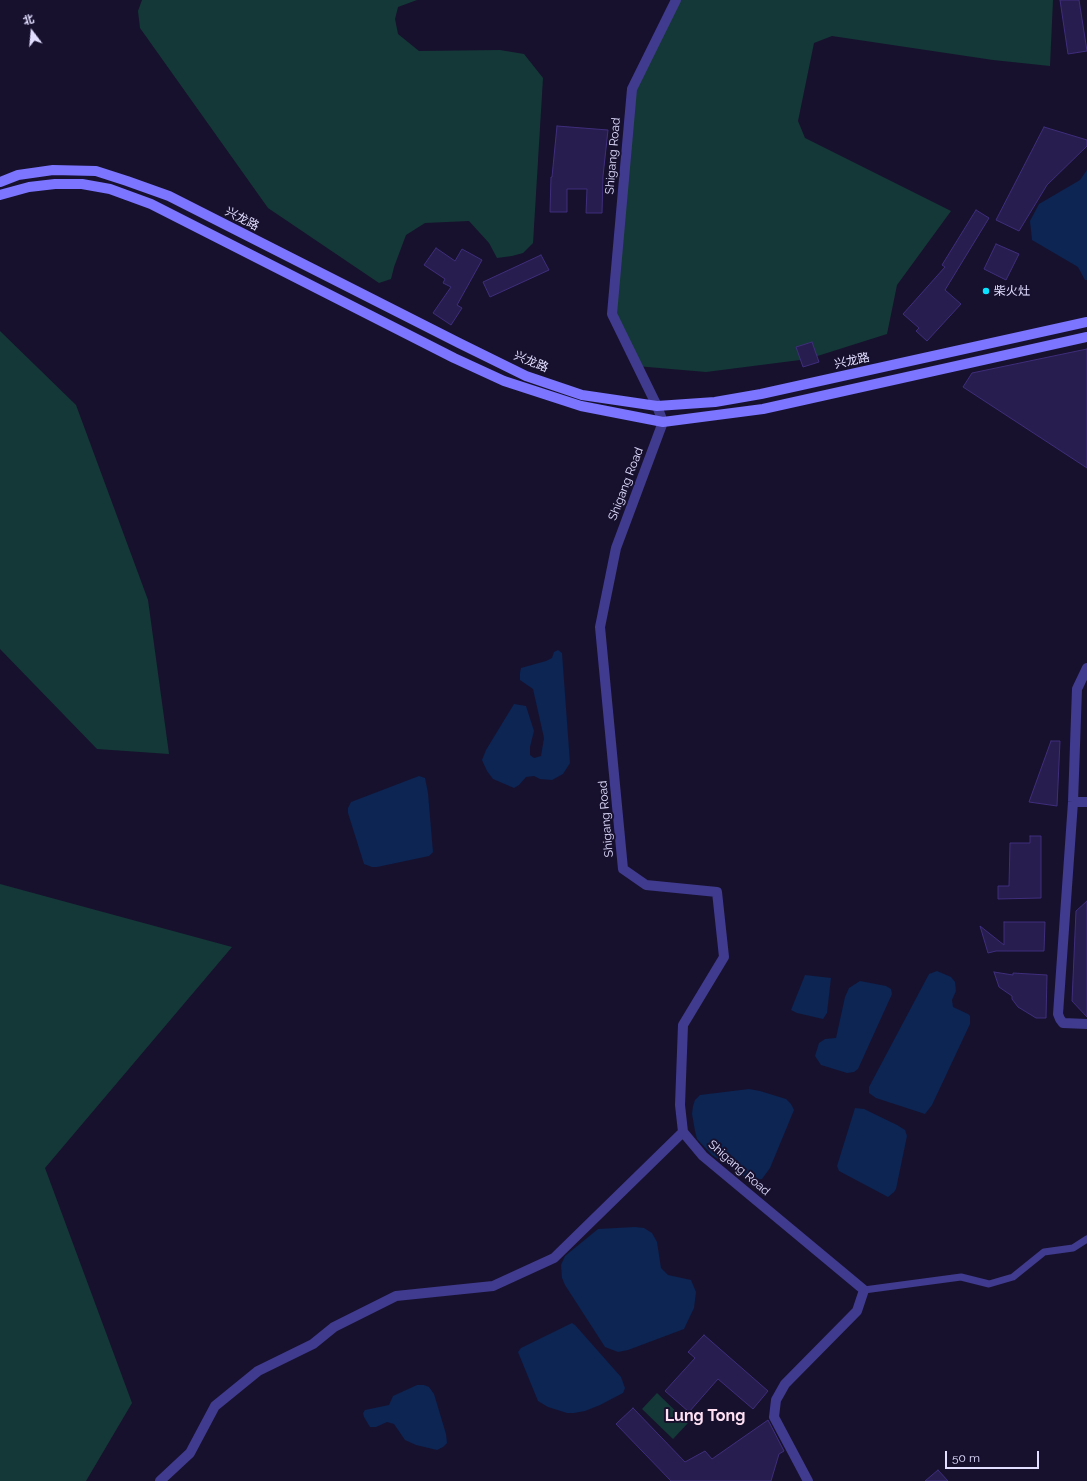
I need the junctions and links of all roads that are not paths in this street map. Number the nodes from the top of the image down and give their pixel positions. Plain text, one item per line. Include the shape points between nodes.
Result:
1 (676, 0) edge
2 (0, 182) edge
3 (0, 195) edge
4 (1087, 322) edge
5 (1087, 337) edge
6 (657, 406) junction
7 (663, 422) junction
8 (1087, 668) edge
9 (1073, 802) junction
10 (1087, 802) edge
11 (1087, 1024) edge
12 (684, 1132) junction
13 (1087, 1239) edge
14 (864, 1290) junction
15 (160, 1481) edge
16 (808, 1481) edge

1 - 6 street, Shigang Road via 632,89 612,314
2 - 6 main road, 兴龙路 via 18,175 53,170 96,172 128,181 169,196 526,376 582,395
3 - 7 main road via 29,187 55,184 82,184 110,189 151,204 504,381 581,406
4 - 6 main road, 兴龙路 via 761,394 715,402
5 - 7 main road via 762,409
6 - 7 street, Shigang Road
7 - 12 street, Shigang Road via 616,548 600,627 623,869 646,884 717,892 724,957 683,1025 680,1105
8 - 9 street via 1077,689
9 - 10 street
9 - 11 street via 1058,1014 1063,1023
12 - 14 street, Shigang Road via 704,1156
12 - 15 street via 554,1258 493,1286 396,1296 334,1327 313,1344 258,1370 215,1406 190,1453
13 - 14 lane via 1073,1248 1044,1252 1013,1277 989,1284 961,1277
14 - 16 street via 858,1312 785,1384 776,1400 774,1417

